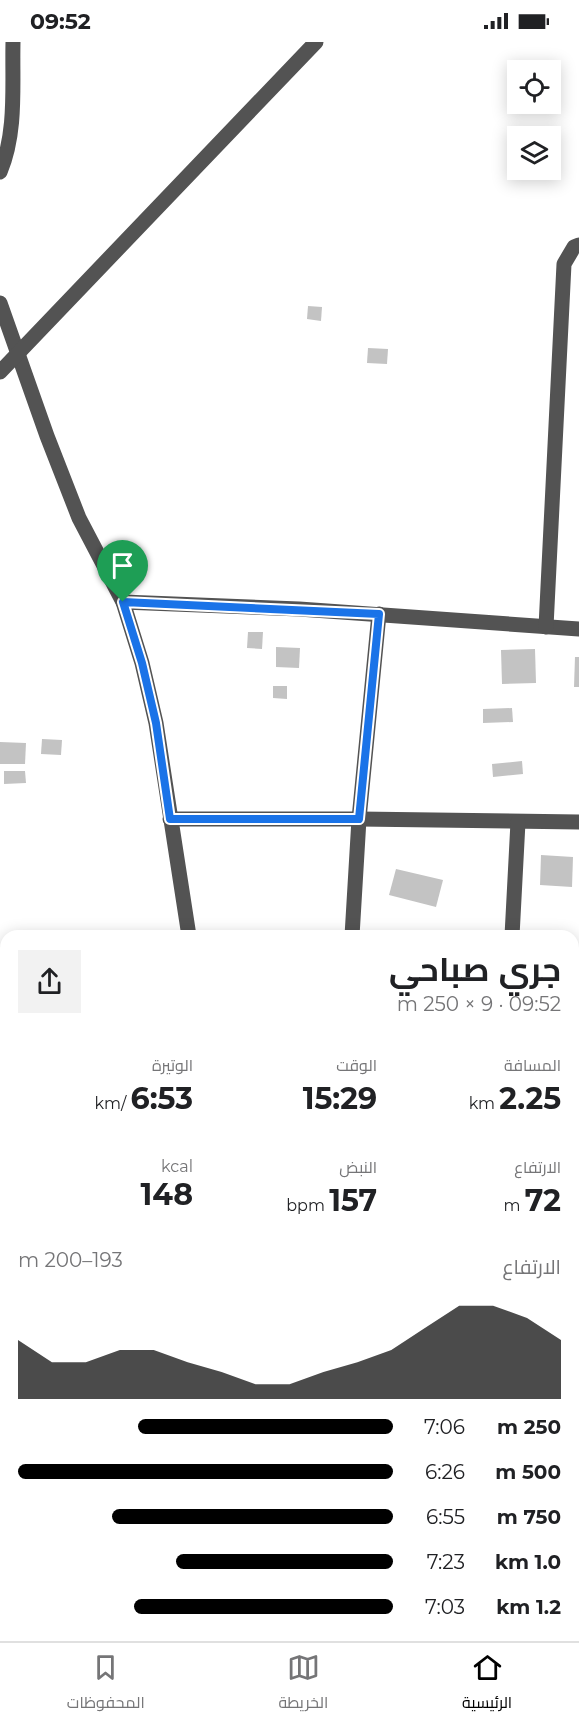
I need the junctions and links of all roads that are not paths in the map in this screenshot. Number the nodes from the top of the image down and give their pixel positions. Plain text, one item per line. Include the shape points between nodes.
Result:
1 (13, 42) edge
2 (316, 42) edge
3 (6, 71) edge
4 (0, 172) edge
5 (579, 245) edge
6 (0, 303) edge
7 (18, 354) junction
8 (0, 372) edge
9 (123, 602) junction
10 (379, 614) junction
11 (546, 627) junction
12 (579, 629) edge
13 (170, 819) junction
14 (359, 819) junction
15 (518, 822) junction
16 (579, 822) edge
17 (188, 930) edge
18 (352, 930) edge
19 (512, 930) edge

1 - 3 street
2 - 7 street
3 - 4 street via 11,127
5 - 11 street via 564,264
6 - 7 street
7 - 8 street
7 - 9 street via 79,518
9 - 10 street
9 - 13 street via 156,723
10 - 11 street
10 - 14 street
11 - 12 street
13 - 14 street
13 - 17 street
14 - 15 street
14 - 18 street
15 - 16 street
15 - 19 street

